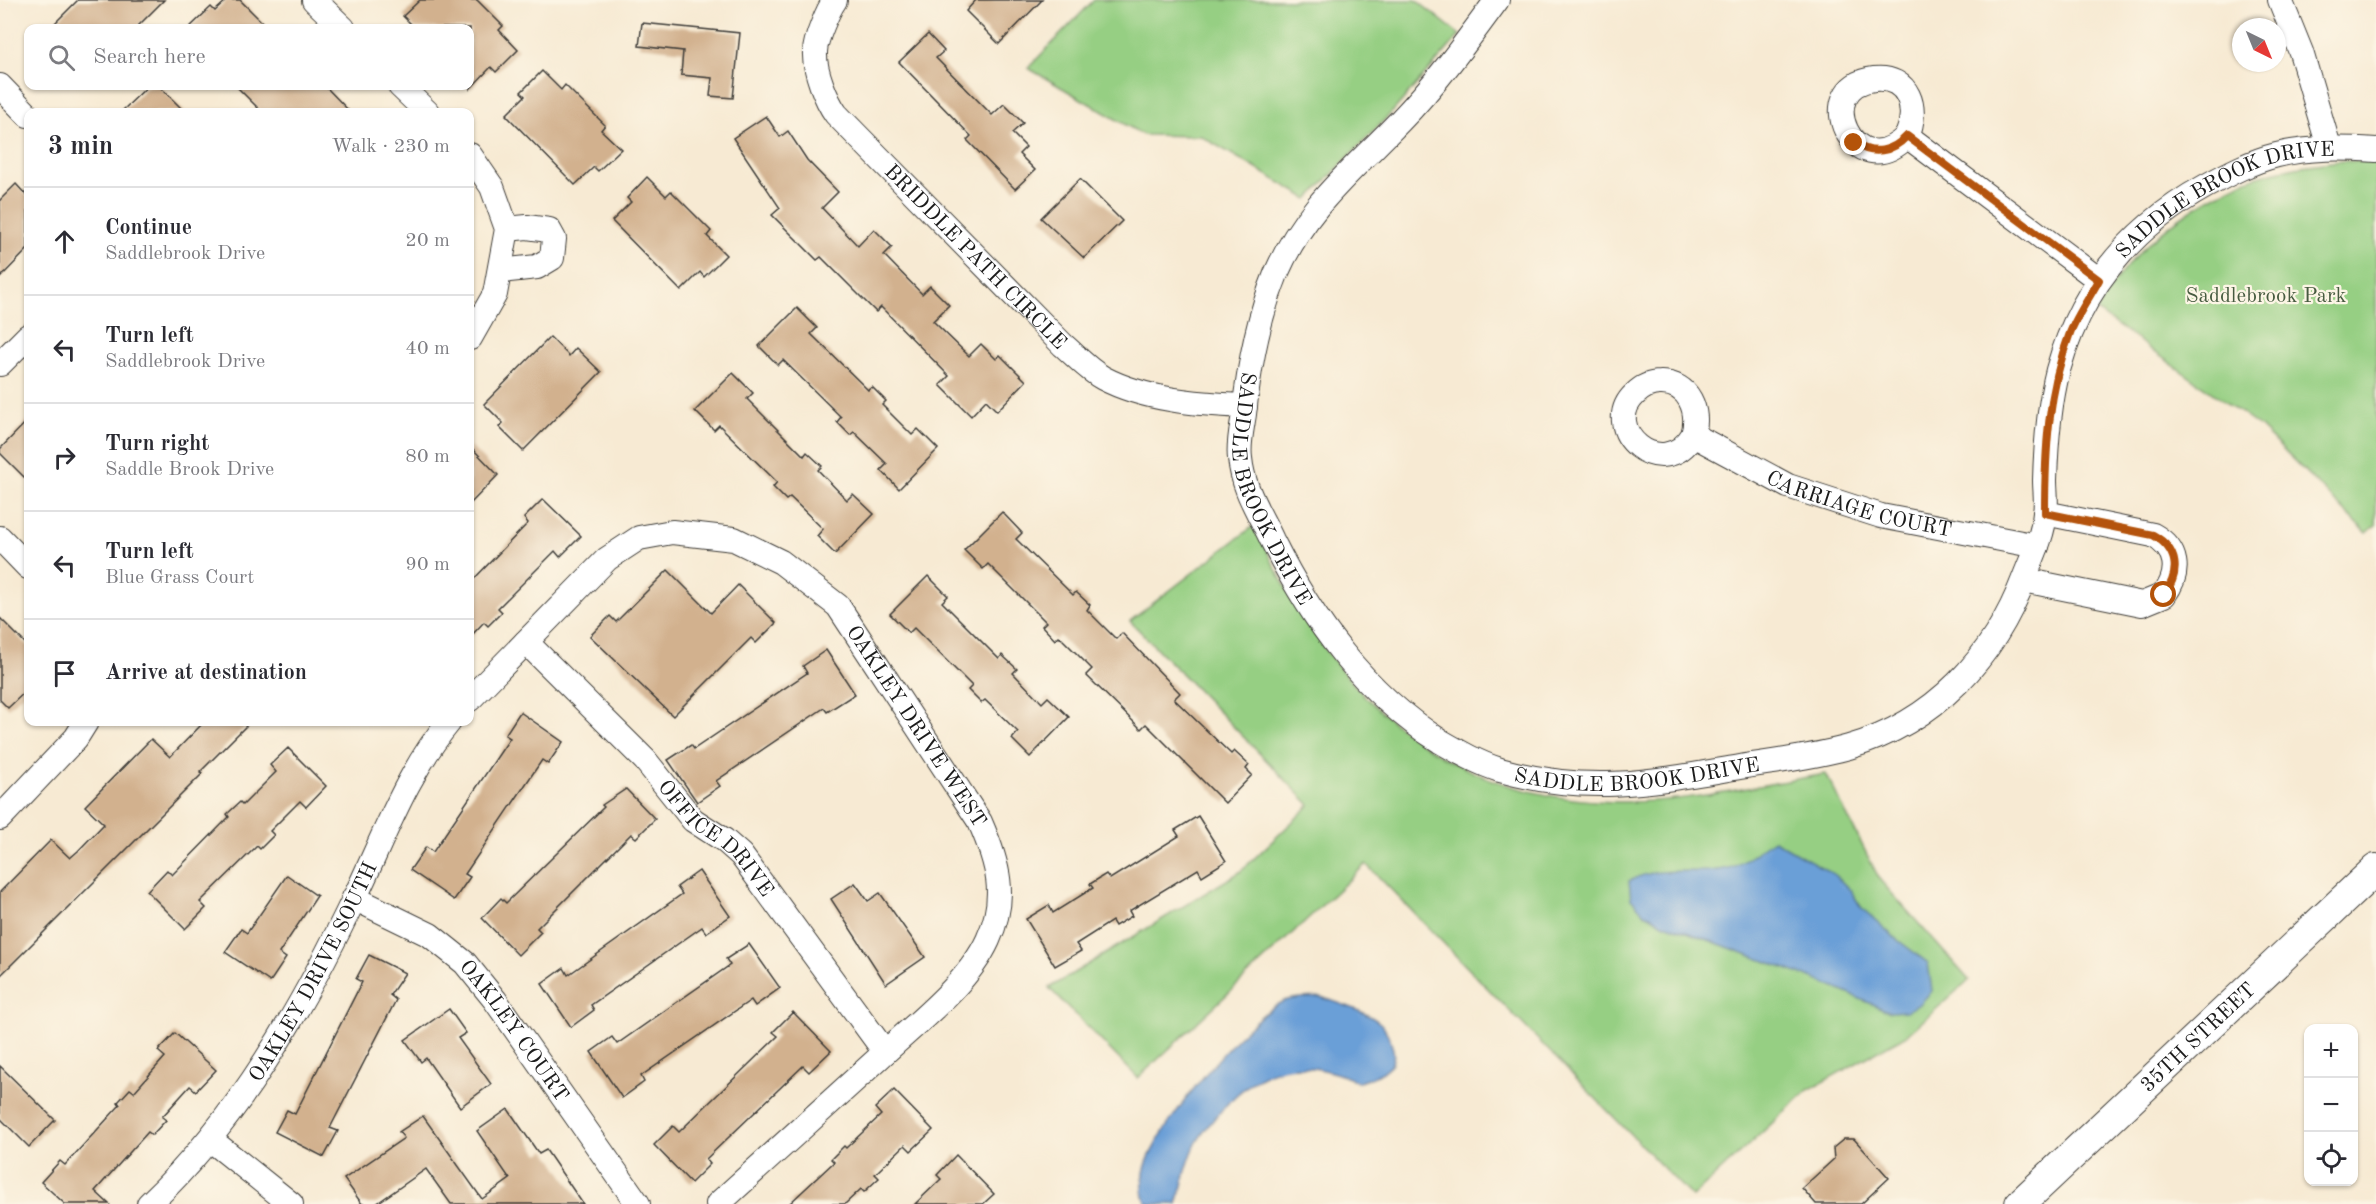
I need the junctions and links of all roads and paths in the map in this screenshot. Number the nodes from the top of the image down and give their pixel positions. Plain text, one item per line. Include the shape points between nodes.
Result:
1 (314, 0) edge
2 (835, 0) edge
3 (1497, 0) edge
4 (2280, 0) edge
5 (339, 24) edge
6 (0, 86) edge
7 (404, 90) edge
8 (424, 108) edge
9 (24, 111) edge
10 (1907, 136) dead end
11 (2329, 147) junction
12 (2376, 150) edge
13 (474, 161) edge
14 (507, 230) junction
15 (501, 264) junction
16 (2099, 280) junction
17 (474, 331) edge
18 (24, 340) edge
19 (0, 364) edge
20 (1245, 406) junction
21 (1693, 435) dead end
22 (2045, 513) junction
23 (0, 538) edge
24 (2037, 546) junction
25 (24, 563) edge
26 (2024, 580) junction
27 (526, 642) junction
28 (474, 695) edge
29 (84, 726) edge
30 (446, 726) edge
31 (0, 818) edge
32 (2376, 869) edge
33 (354, 898) junction
34 (885, 1052) junction
35 (211, 1140) junction
36 (149, 1204) edge
37 (291, 1204) edge
38 (638, 1204) edge
39 (718, 1204) edge
40 (2020, 1204) edge

1 - 5 street
2 - 20 street, BRIDDLE PATH CIRCLE via 815,52 824,91 836,114 1064,345 1102,377 1130,390 1203,404
3 - 20 street, SADDLE BROOK DRIVE via 1416,104 1307,216 1266,301
4 - 11 street via 2301,52
6 - 9 street
7 - 8 street
10 - 16 street
11 - 12 street, SADDLE BROOK DRIVE
11 - 16 street, SADDLE BROOK DRIVE via 2276,155 2223,176 2169,207 2117,254
13 - 14 street via 492,187
14 - 15 street
14 - 15 street via 549,230 554,239 552,258 537,267
15 - 17 street via 490,304
16 - 22 street, SADDLE BROOK DRIVE via 2071,331 2057,374 2050,415
18 - 19 street
20 - 26 street, SADDLE BROOK DRIVE via 1239,455 1248,496 1282,561 1340,651 1386,702 1433,736 1479,763 1542,780 1593,786 1645,783 1815,755 1866,741 1898,727 1945,695 1974,668 2001,630
21 - 24 street, CARRIAGE COURT via 1788,486 1881,516
22 - 24 street, SADDLE BROOK DRIVE
22 - 26 street via 2153,535 2171,550 2176,574 2164,595 2142,604
23 - 25 street
24 - 26 street, SADDLE BROOK DRIVE
27 - 28 street
27 - 34 street, OFFICE DRIVE via 645,760 693,820 741,855
27 - 34 street, OAKLEY DRIVE WEST via 607,560 639,538 672,532 734,539 781,562 838,606 980,822 1000,879 991,932 978,958 961,980
29 - 31 street
30 - 33 street, OAKLEY DRIVE SOUTH via 401,795
32 - 40 street, 35TH STREET
33 - 35 street, OAKLEY DRIVE SOUTH via 278,1042
33 - 38 street, OAKLEY COURT via 430,936 465,963
34 - 39 street, OAKLEY DRIVE WEST
35 - 36 street, OAKLEY DRIVE SOUTH
35 - 37 street

